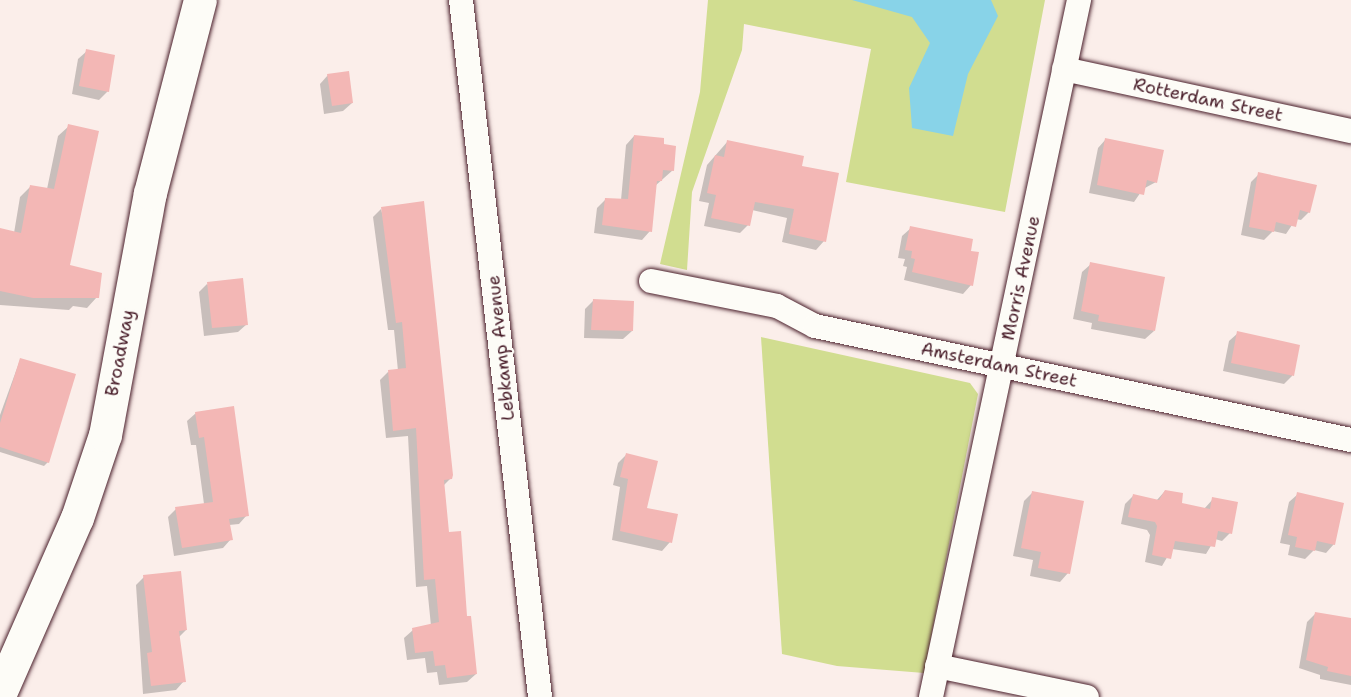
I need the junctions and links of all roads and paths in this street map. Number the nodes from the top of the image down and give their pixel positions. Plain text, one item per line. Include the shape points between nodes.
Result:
1 (200, 0) edge
2 (461, 0) edge
3 (1079, 0) edge
4 (1064, 69) junction
5 (1351, 130) edge
6 (651, 281) dead end
7 (1003, 366) junction
8 (1351, 440) edge
9 (937, 666) junction
10 (0, 693) edge
11 (540, 697) edge
12 (931, 697) edge
13 (1087, 697) edge

1 - 10 main road, Broadway via 150,193 105,435 77,518
2 - 11 street, Lebkamp Avenue
3 - 4 street, Morris Avenue
4 - 5 street, Rotterdam Street
4 - 7 street, Morris Avenue
6 - 7 street, Amsterdam Street via 777,306 815,326
7 - 8 street, Amsterdam Street
7 - 9 street, Morris Avenue
9 - 12 street, Morris Avenue
9 - 13 street

